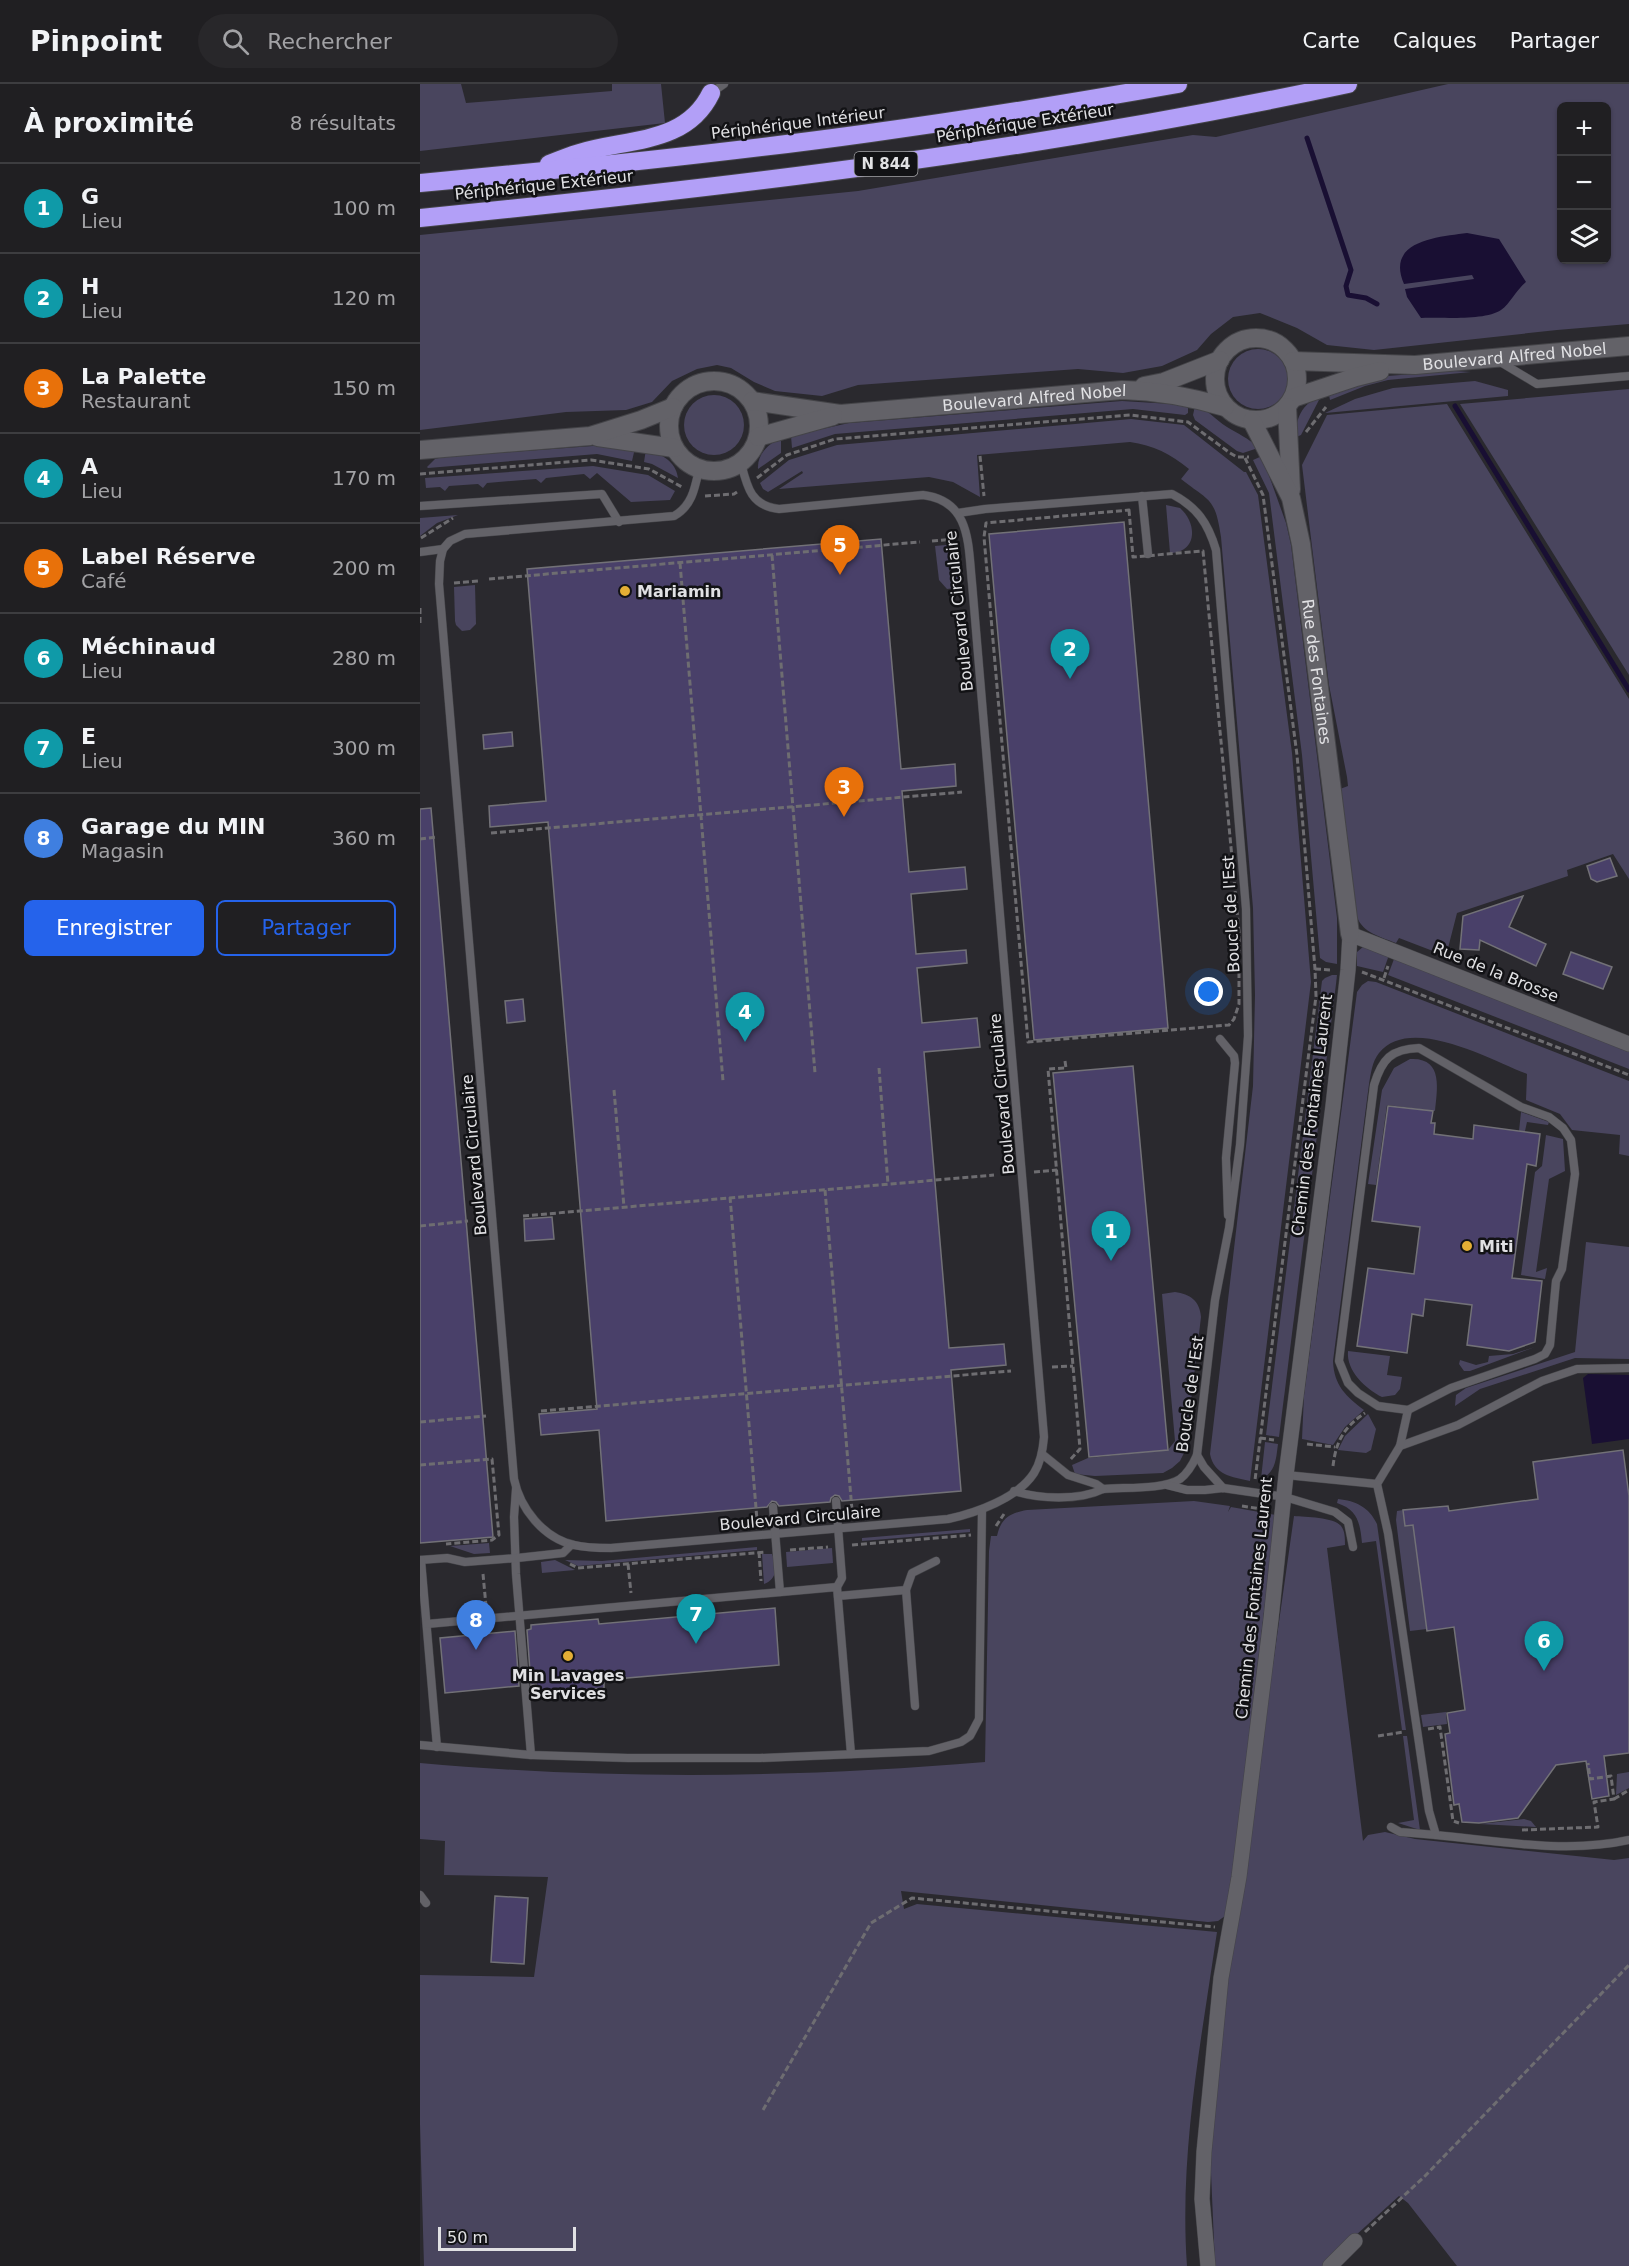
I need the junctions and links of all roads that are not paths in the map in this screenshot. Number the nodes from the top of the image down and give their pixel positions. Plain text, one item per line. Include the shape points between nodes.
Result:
1 (1178, 84) edge
2 (1348, 84) edge
3 (716, 87) edge
4 (525, 173) junction
5 (420, 183) edge
6 (420, 218) edge
7 (1629, 346) edge
8 (1493, 358) junction
9 (1220, 360) junction
10 (1293, 361) junction
11 (1415, 365) junction
12 (1629, 376) edge
13 (1122, 390) junction
14 (752, 401) junction
15 (1290, 402) junction
16 (673, 407) junction
17 (1225, 407) junction
18 (840, 414) junction
19 (1252, 421) junction
20 (590, 436) junction
21 (758, 437) junction
22 (674, 448) junction
23 (420, 450) edge
24 (741, 463) junction
25 (699, 469) junction
26 (1142, 496) junction
27 (1291, 498) junction
28 (420, 506) edge
29 (958, 513) junction
30 (618, 522) junction
31 (443, 549) junction
32 (420, 552) edge
33 (1148, 554) dead end
34 (1350, 934) junction
35 (1220, 1039) dead end
36 (1629, 1044) edge
37 (1229, 1228) junction
38 (1629, 1368) edge
39 (1408, 1410) junction
40 (1400, 1446) junction
41 (1042, 1454) junction
42 (1197, 1455) junction
43 (1286, 1475) junction
44 (1377, 1484) junction
45 (1165, 1485) junction
46 (516, 1488) junction
47 (1103, 1488) junction
48 (1223, 1488) junction
49 (1014, 1491) junction
50 (1285, 1497) junction
51 (836, 1501) dead end
52 (773, 1507) dead end
53 (982, 1510) junction
54 (838, 1528) junction
55 (775, 1533) junction
56 (571, 1545) junction
57 (1353, 1547) dead end
58 (517, 1557) junction
59 (421, 1560) edge
60 (936, 1561) dead end
61 (906, 1590) junction
62 (780, 1592) junction
63 (837, 1592) junction
64 (520, 1615) junction
65 (427, 1624) junction
66 (915, 1706) dead end
67 (420, 1745) edge
68 (437, 1746) junction
69 (851, 1754) junction
70 (531, 1755) junction
71 (1391, 1827) dead end
72 (1436, 1835) junction
73 (1629, 1840) edge
74 (420, 1895) edge
75 (426, 1903) dead end
76 (1355, 2241) road end
77 (1208, 2266) edge
78 (1330, 2266) edge

1 - 4 highway, Périphérique Intérieur / N 844 via 867,134
2 - 6 highway, Périphérique Extérieur / N 844 via 956,155
3 - 4 highway via 704,108 677,130 580,152
4 - 5 highway, Périphérique Intérieur / N 844
7 - 8 main road, Boulevard Alfred Nobel
8 - 11 main road, Boulevard Alfred Nobel
8 - 12 lane via 1537,384
9 - 10 main road via 1234,343 1251,338 1279,344
9 - 13 main road via 1164,382
9 - 17 main road via 1214,381
10 - 11 main road, Boulevard Alfred Nobel
10 - 15 main road via 1298,383
11 - 15 main road via 1356,377
13 - 17 main road, Boulevard Alfred Nobel via 1154,391
13 - 18 main road, Boulevard Alfred Nobel
14 - 16 main road via 736,387 707,382 687,390
14 - 18 main road, Boulevard Alfred Nobel
14 - 21 main road via 759,419
15 - 19 main road via 1276,416
15 - 27 main road
16 - 20 main road
16 - 22 main road via 669,428
17 - 19 main road
18 - 21 main road, Boulevard Alfred Nobel
19 - 27 main road, Rue des Fontaines
20 - 22 main road
20 - 23 main road
21 - 24 main road
22 - 25 main road
24 - 25 main road via 724,470
24 - 29 lane, Boulevard Circulaire via 747,485 760,505 779,509 923,495 943,500
25 - 30 lane via 688,505 674,516
26 - 29 lane, Boucle de l'Est
26 - 33 lane
26 - 37 lane, Boucle de l'Est via 1172,494 1195,508 1211,533 1216,550 1248,951 1248,1047
27 - 34 main road, Rue des Fontaines via 1301,544
28 - 30 lane via 602,494
29 - 41 lane, Boulevard Circulaire via 966,534 973,594 1043,1424
30 - 31 lane via 465,534
31 - 32 lane
31 - 46 lane, Boulevard Circulaire via 440,595
34 - 36 street, Rue de la Brosse
34 - 43 street, Chemin des Fontaines Laurent
35 - 37 lane via 1235,1063 1226,1158
37 - 42 lane, Boucle de l'Est via 1215,1300
38 - 40 lane via 1577,1369 1542,1381 1458,1425
39 - 39 lane via 1378,1406 1358,1393 1342,1373 1339,1361 1374,1085 1384,1060 1395,1053 1419,1048 1521,1107 1555,1121 1571,1140 1575,1174 1550,1346 1545,1354 1451,1388
39 - 40 lane
40 - 44 lane
41 - 47 lane via 1068,1475
41 - 49 lane, Boulevard Circulaire via 1034,1473
42 - 45 lane, Boucle de l'Est via 1181,1478
42 - 48 lane
43 - 44 lane
43 - 50 street, Chemin des Fontaines Laurent
44 - 72 lane via 1389,1533 1429,1811
45 - 47 lane
45 - 48 lane via 1187,1490
46 - 56 lane, Boulevard Circulaire via 528,1513
46 - 58 lane
47 - 49 lane via 1095,1493 1050,1497
48 - 50 lane
49 - 53 lane, Boulevard Circulaire
50 - 57 lane via 1343,1516 1351,1530
50 - 77 street, Chemin des Fontaines Laurent via 1239,1876 1221,1978 1203,2152 1202,2199
51 - 54 lane
52 - 55 lane
53 - 54 lane, Boulevard Circulaire via 948,1519
53 - 69 lane via 980,1719 970,1736 949,1747
54 - 55 lane, Boulevard Circulaire
54 - 63 lane via 842,1578
55 - 56 lane, Boulevard Circulaire via 611,1548
55 - 62 lane
56 - 58 lane via 563,1553
58 - 59 lane via 465,1562 447,1558
58 - 64 lane
59 - 65 lane
60 - 61 lane via 912,1573
61 - 63 lane
61 - 66 lane
62 - 63 lane
62 - 64 lane
63 - 69 lane
64 - 65 lane
64 - 70 lane
65 - 68 lane
67 - 68 lane
68 - 70 lane
69 - 70 lane via 690,1758
71 - 72 lane via 1400,1832
72 - 73 lane via 1542,1845 1600,1845
74 - 75 lane
76 - 78 street

